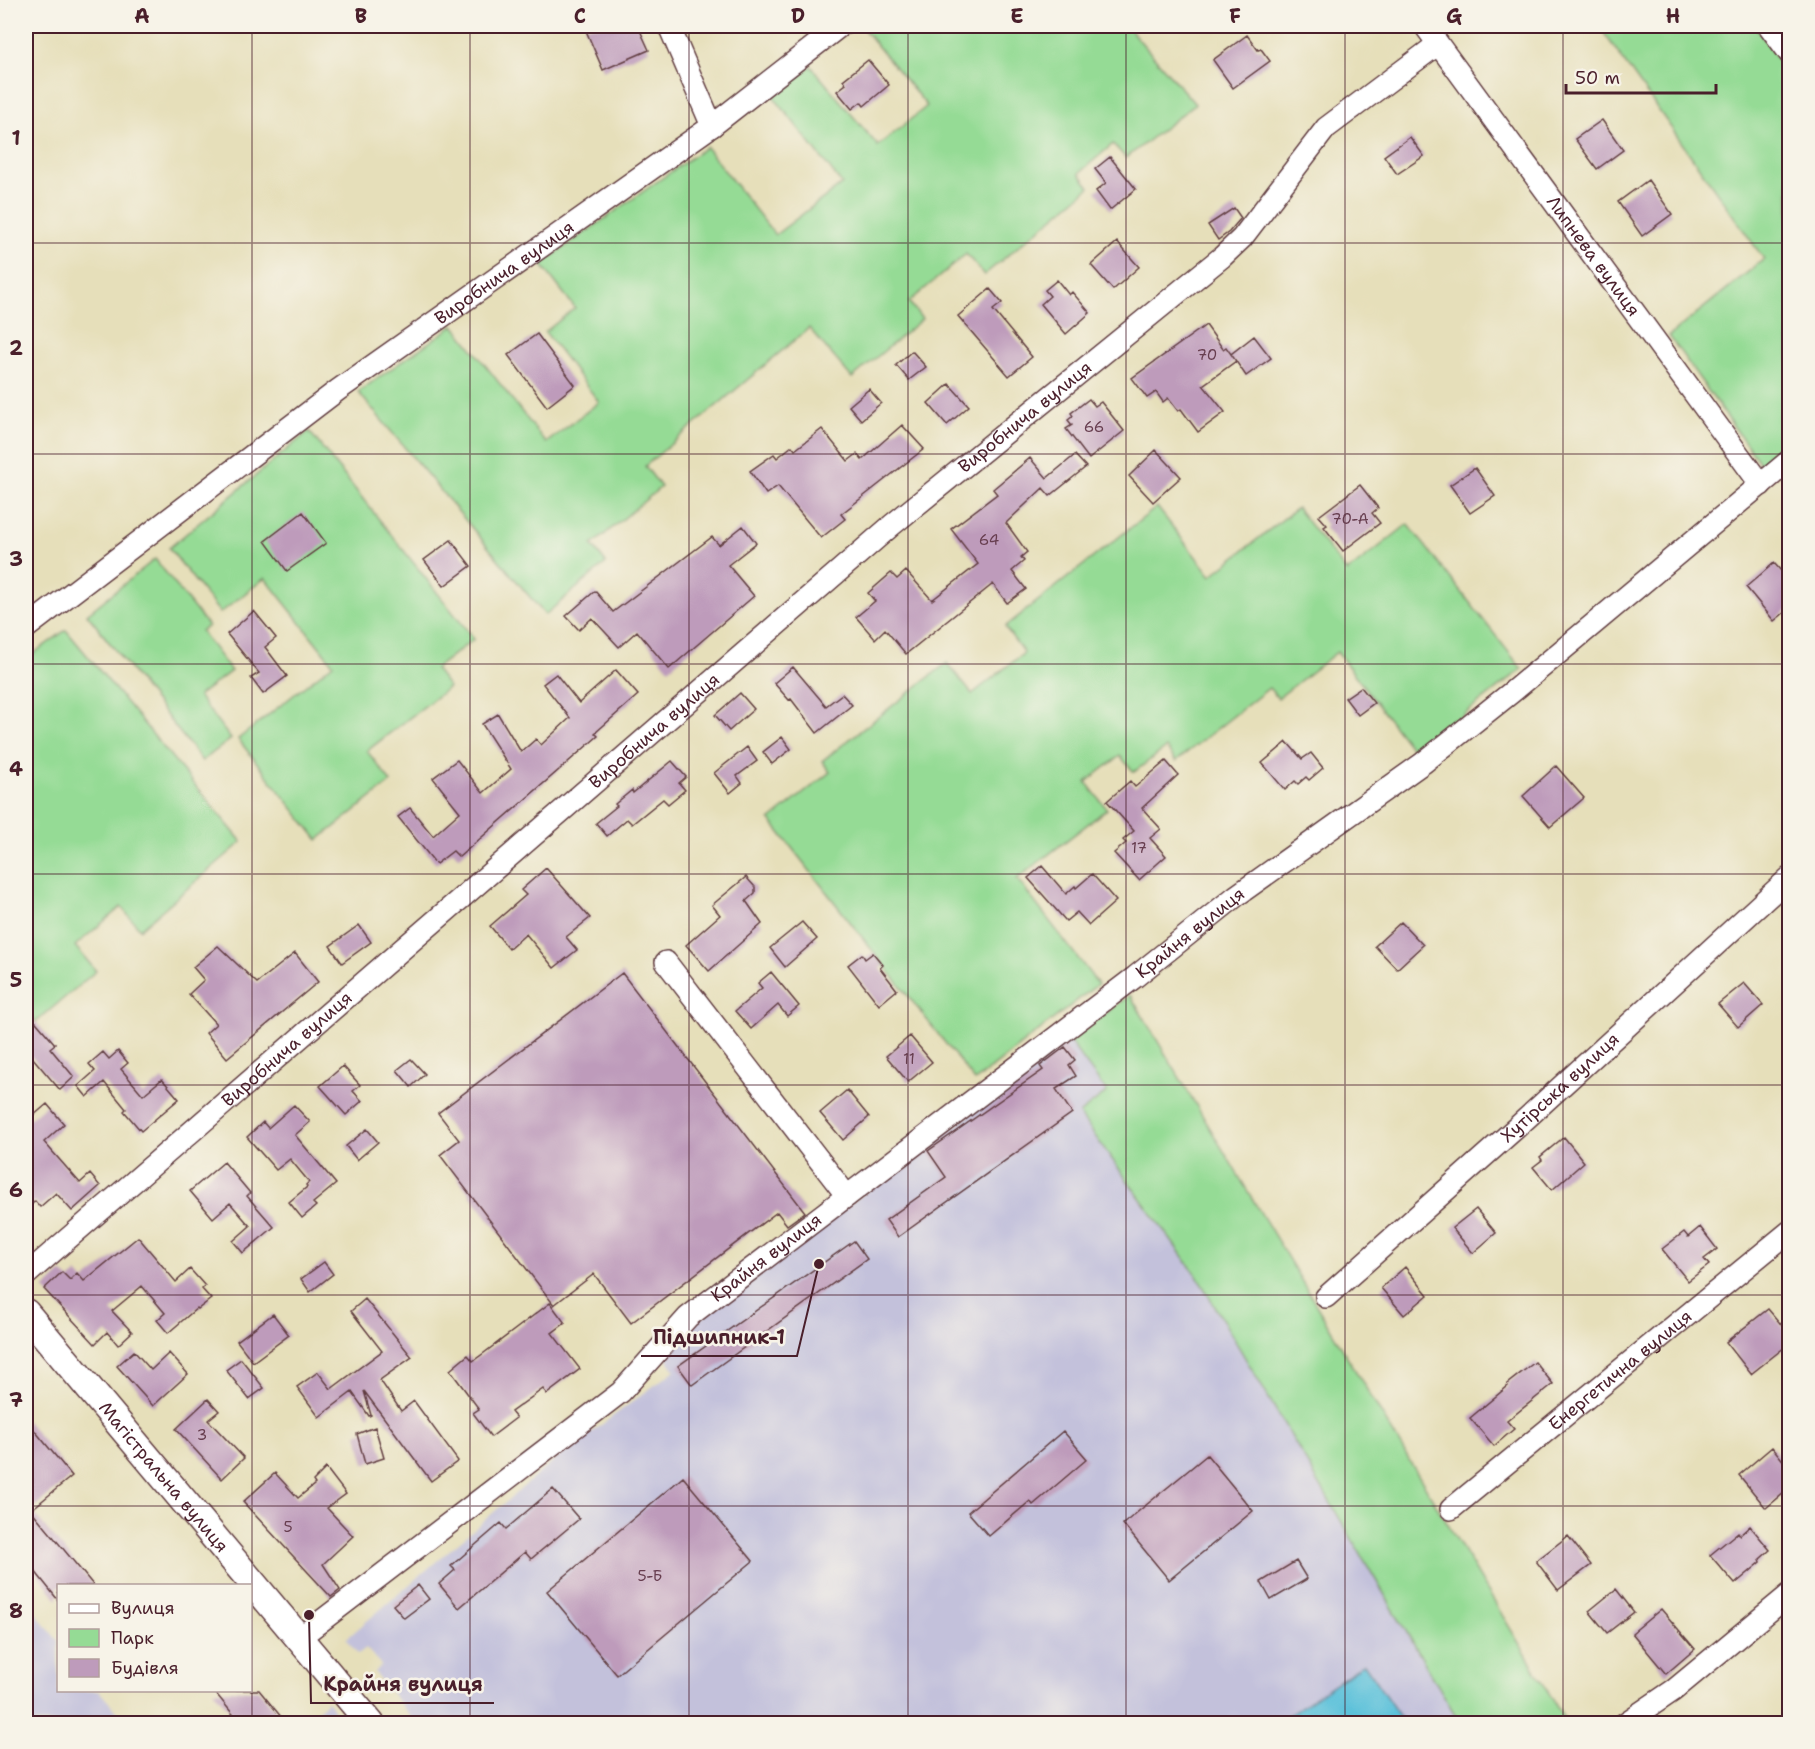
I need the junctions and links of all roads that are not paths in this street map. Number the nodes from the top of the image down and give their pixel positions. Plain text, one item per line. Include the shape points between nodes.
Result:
1 (669, 26) edge
2 (840, 26) edge
3 (1425, 26) edge
4 (1769, 26) edge
5 (1438, 44) junction
6 (1790, 54) edge
7 (712, 126) junction
8 (1790, 460) edge
9 (1761, 485) junction
10 (26, 628) edge
11 (1790, 877) edge
12 (666, 962) dead end
13 (847, 1196) junction
14 (1790, 1231) edge
15 (26, 1275) edge
16 (1326, 1298) dead end
17 (26, 1313) edge
18 (1451, 1509) dead end
19 (1790, 1594) edge
20 (299, 1638) junction
21 (372, 1724) edge
22 (1624, 1724) edge

1 - 7 street
2 - 7 street, Виробнича вулиця
3 - 5 street, Липнева вулиця
4 - 6 street
5 - 9 street, Липнева вулиця
5 - 15 street, Виробнича вулиця via 1326,128 1242,238 1222,257 892,525
7 - 10 street, Виробнича вулиця via 338,390
8 - 9 street, Крайня вулиця
9 - 13 street, Крайня вулиця via 1423,763 1236,896
11 - 16 street, Хутірська вулиця
12 - 13 street
13 - 20 street, Крайня вулиця via 688,1317 621,1392
14 - 18 street, Енергетична вулиця
17 - 20 street, Магістральна вулиця
19 - 22 street via 1674,1690
20 - 21 street, Магістральна вулиця

